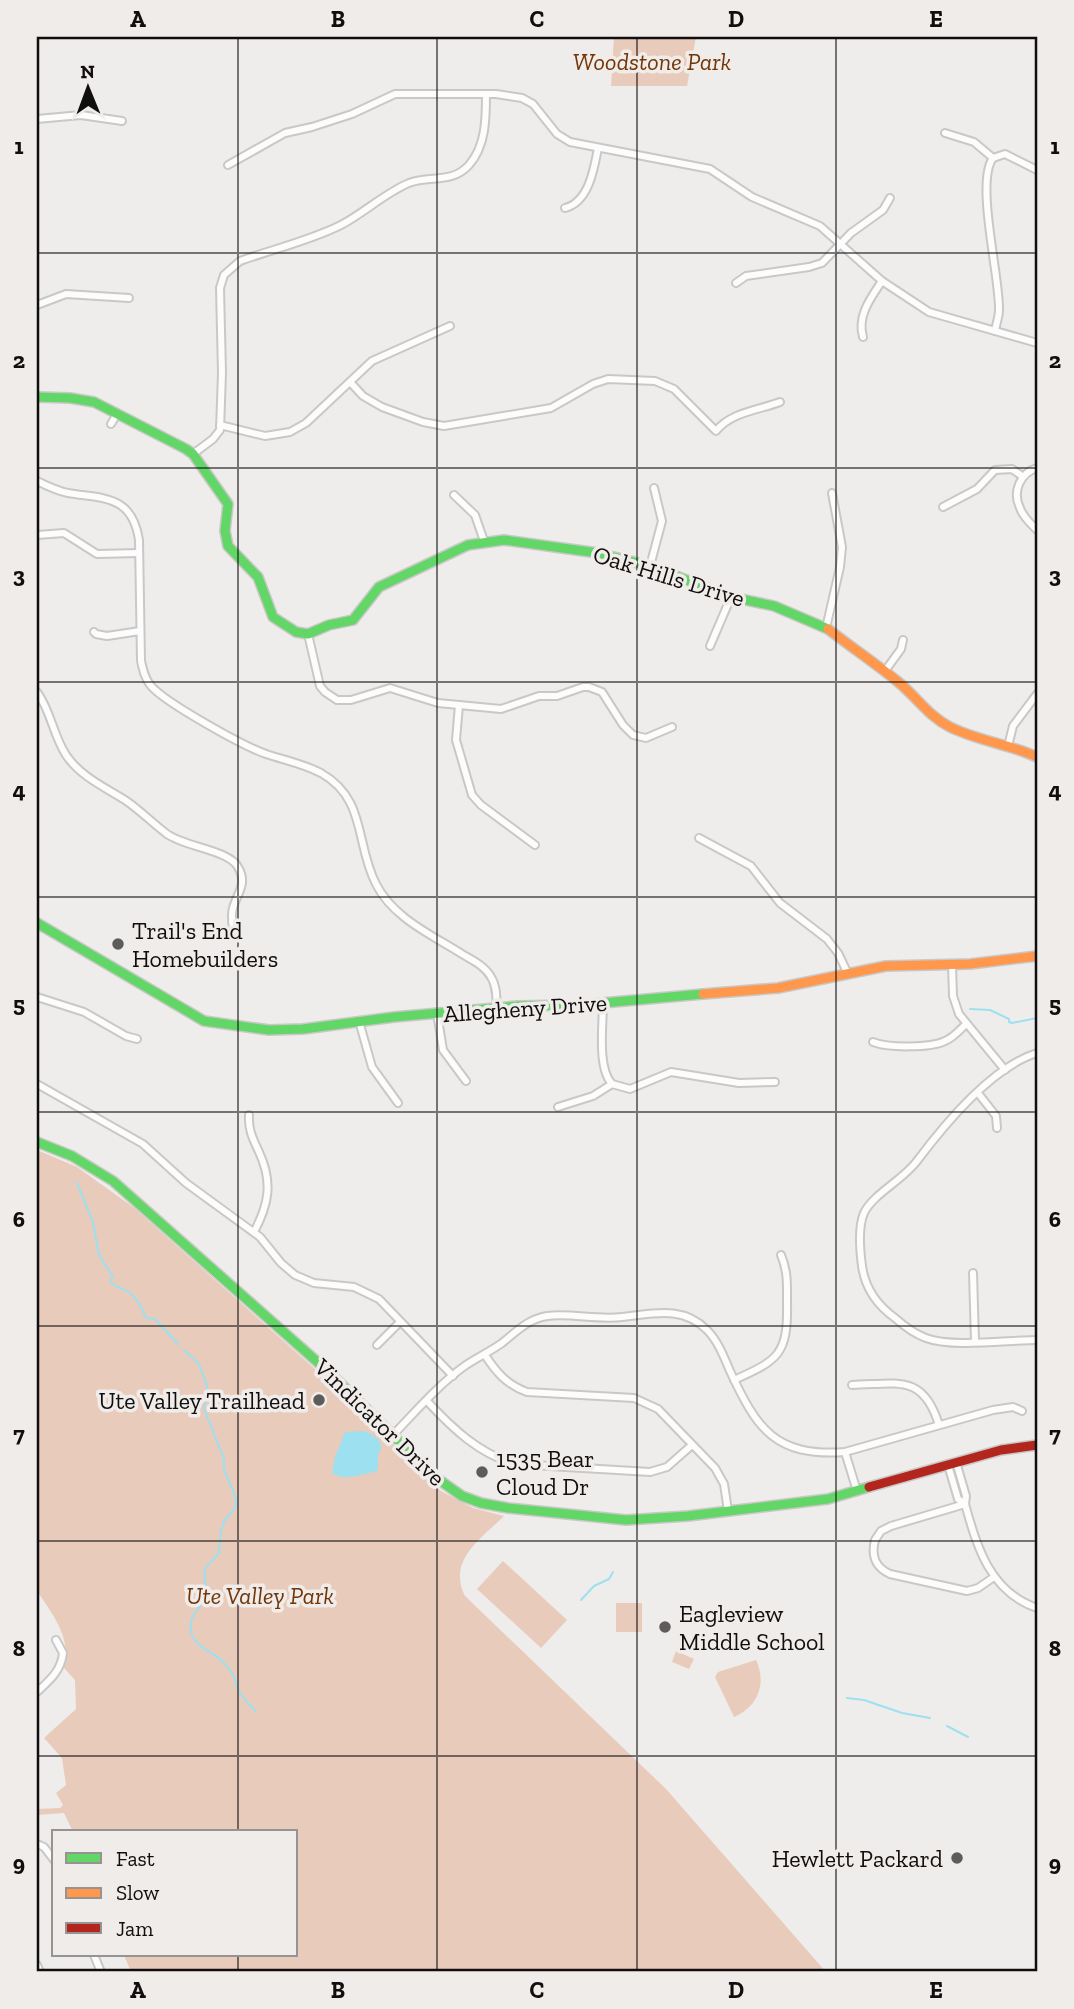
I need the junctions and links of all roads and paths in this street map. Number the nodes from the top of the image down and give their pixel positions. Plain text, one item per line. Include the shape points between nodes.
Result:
1 (486, 94) junction
2 (37, 119) edge
3 (122, 121) dead end
4 (945, 134) dead end
5 (598, 148) junction
6 (993, 158) junction
7 (228, 166) dead end
8 (1037, 170) edge
9 (890, 198) dead end
10 (565, 208) dead end
11 (841, 243) junction
12 (882, 281) junction
13 (736, 283) dead end
14 (129, 298) dead end
15 (37, 305) edge
16 (450, 326) dead end
17 (995, 331) junction
18 (863, 337) dead end
19 (1037, 343) edge
20 (349, 382) junction
21 (37, 397) edge
22 (780, 401) dead end
23 (117, 414) junction
24 (111, 424) dead end
25 (220, 425) junction
26 (193, 454) junction
27 (1037, 468) edge
28 (1023, 476) junction
29 (37, 481) edge
30 (654, 488) dead end
31 (832, 493) dead end
32 (454, 495) dead end
33 (943, 507) dead end
34 (1037, 530) edge
35 (37, 535) edge
36 (484, 541) junction
37 (139, 553) junction
38 (650, 566) junction
39 (731, 597) junction
40 (826, 628) junction
41 (140, 631) junction
42 (94, 632) dead end
43 (309, 634) junction
44 (903, 640) dead end
45 (710, 646) dead end
46 (885, 671) junction
47 (37, 692) edge
48 (1037, 694) edge
49 (459, 705) junction
50 (673, 727) dead end
51 (1008, 746) junction
52 (1037, 757) edge
53 (90, 779) junction
54 (86, 788) dead end
55 (699, 838) dead end
56 (535, 845) dead end
57 (37, 923) edge
58 (233, 929) dead end
59 (1037, 956) edge
60 (952, 965) junction
61 (848, 974) junction
62 (37, 998) edge
63 (603, 1003) junction
64 (498, 1008) junction
65 (437, 1013) junction
66 (359, 1021) junction
67 (966, 1024) junction
68 (137, 1039) dead end
69 (873, 1042) dead end
70 (1037, 1053) edge
71 (1005, 1070) junction
72 (466, 1081) dead end
73 (775, 1082) dead end
74 (37, 1084) edge
75 (612, 1084) junction
76 (978, 1093) junction
77 (398, 1103) dead end
78 (558, 1107) dead end
79 (249, 1115) dead end
80 (997, 1128) dead end
81 (37, 1142) edge
82 (254, 1232) junction
83 (781, 1255) dead end
84 (973, 1273) dead end
85 (400, 1322) junction
86 (1037, 1340) edge
87 (975, 1341) junction
88 (377, 1345) dead end
89 (485, 1354) junction
90 (453, 1376) junction
91 (734, 1380) junction
92 (852, 1385) dead end
93 (427, 1401) junction
94 (1022, 1411) dead end
95 (939, 1425) junction
96 (393, 1435) junction
97 (692, 1445) junction
98 (1037, 1445) edge
99 (845, 1452) junction
100 (952, 1463) junction
101 (857, 1491) junction
102 (965, 1504) junction
103 (727, 1511) junction
104 (994, 1577) junction
105 (1037, 1608) edge
106 (56, 1640) dead end
107 (37, 1692) edge
108 (37, 1965) edge
109 (40, 1972) edge

1 - 5 street via 522,98 533,104 563,139
1 - 7 street via 388,96 352,114 285,133
1 - 25 street via 481,141 464,170 448,178 408,184 341,225 240,261 228,270 219,295
2 - 3 street via 81,115
4 - 6 street via 974,142
5 - 10 street via 587,187 575,205
5 - 11 street via 710,169 751,197 814,223
6 - 8 street via 1005,154
6 - 17 street via 988,169 988,224 999,309
9 - 11 street via 883,211
11 - 12 street
11 - 13 street via 822,262 746,276
12 - 17 street via 929,312
12 - 18 street via 862,316
14 - 15 street via 66,294
16 - 20 street via 372,361
17 - 19 street
20 - 22 street via 382,407 423,422 452,426 551,408 608,379 655,381 674,389 716,431 724,421
20 - 25 street via 290,432 265,436
21 - 23 street via 80,399
23 - 24 street
23 - 26 street
25 - 26 street via 214,439
26 - 43 street via 228,504 226,539 232,552 258,577 270,612 286,628
27 - 28 street
28 - 33 street via 1012,469 995,470 976,489
28 - 34 street via 1018,506
29 - 37 street via 58,491 113,500 133,520
30 - 38 street via 663,521
31 - 40 street via 842,547
32 - 36 street via 475,515
35 - 37 street via 65,533 97,554
36 - 38 street, Oak Hills Drive via 588,551
36 - 43 street, Oak Hills Drive via 379,587 353,620
37 - 41 street
38 - 39 street, Oak Hills Drive
39 - 40 street, Oak Hills Drive via 774,606
39 - 45 street
40 - 46 street, Oak Hills Drive
41 - 42 street via 107,636
41 - 64 street via 144,675 158,693 241,742 313,769 340,788 356,814 372,877 382,895 405,918 485,970 495,986
43 - 49 street via 320,686 337,700 390,688
44 - 46 street
46 - 51 street, Oak Hills Drive via 947,726
47 - 53 street via 66,754
48 - 51 street via 1013,726
49 - 50 street via 501,709 589,687 601,692 632,735 646,738
49 - 56 street via 456,740 472,795
51 - 52 street, Oak Hills Drive
53 - 54 street
53 - 58 street via 174,838 235,863 243,881 232,909
55 - 61 street via 751,866 780,903 827,939
57 - 66 street, Allegheny Drive via 204,1021 284,1030
59 - 60 street, Allegheny Drive
60 - 61 street, Allegheny Drive via 886,967
60 - 67 street via 953,996
61 - 63 street, Allegheny Drive via 778,988
62 - 68 street via 84,1012
63 - 64 street, Allegheny Drive
63 - 75 street via 603,1066
64 - 65 street, Allegheny Drive
65 - 66 street, Allegheny Drive
65 - 72 street via 443,1049
66 - 77 street via 372,1067
67 - 69 street via 936,1044 883,1046
67 - 71 street
70 - 71 street
71 - 76 street
73 - 75 street via 733,1083 671,1072 630,1089
74 - 82 street via 143,1144 186,1183
75 - 78 street via 593,1096
76 - 80 street via 996,1116
76 - 87 street via 952,1116 911,1168 871,1204 863,1216 862,1261 868,1288 888,1313 926,1338
79 - 82 street via 248,1128 268,1179 266,1207
81 - 96 street, Vindicator Drive via 72,1156 120,1187
82 - 85 street via 295,1275 314,1283 364,1290
83 - 91 street via 787,1268 786,1337 773,1360
84 - 87 street
85 - 88 street
85 - 90 street
86 - 87 street
89 - 90 street
89 - 91 street via 524,1324 541,1318 611,1319 670,1312 689,1317 707,1330
89 - 97 street via 501,1377 527,1392 643,1401
90 - 93 street
91 - 99 street via 754,1418 778,1440 808,1451
92 - 95 street via 903,1384 917,1389 933,1406
93 - 96 street
93 - 97 street via 464,1438 516,1464 650,1472 667,1467
94 - 95 street via 1013,1407 993,1410
95 - 99 street
96 - 103 street, Vindicator Drive via 444,1485 493,1507 641,1520
97 - 103 street via 720,1476
98 - 100 street, Vindicator Drive
99 - 101 street
100 - 101 street, Vindicator Drive
100 - 102 street via 958,1499
101 - 103 street, Vindicator Drive
102 - 104 street via 980,1555
102 - 104 street via 885,1529 875,1540 874,1560 890,1574 961,1590 978,1588
104 - 105 street
106 - 107 street via 63,1653 60,1667
108 - 109 street

